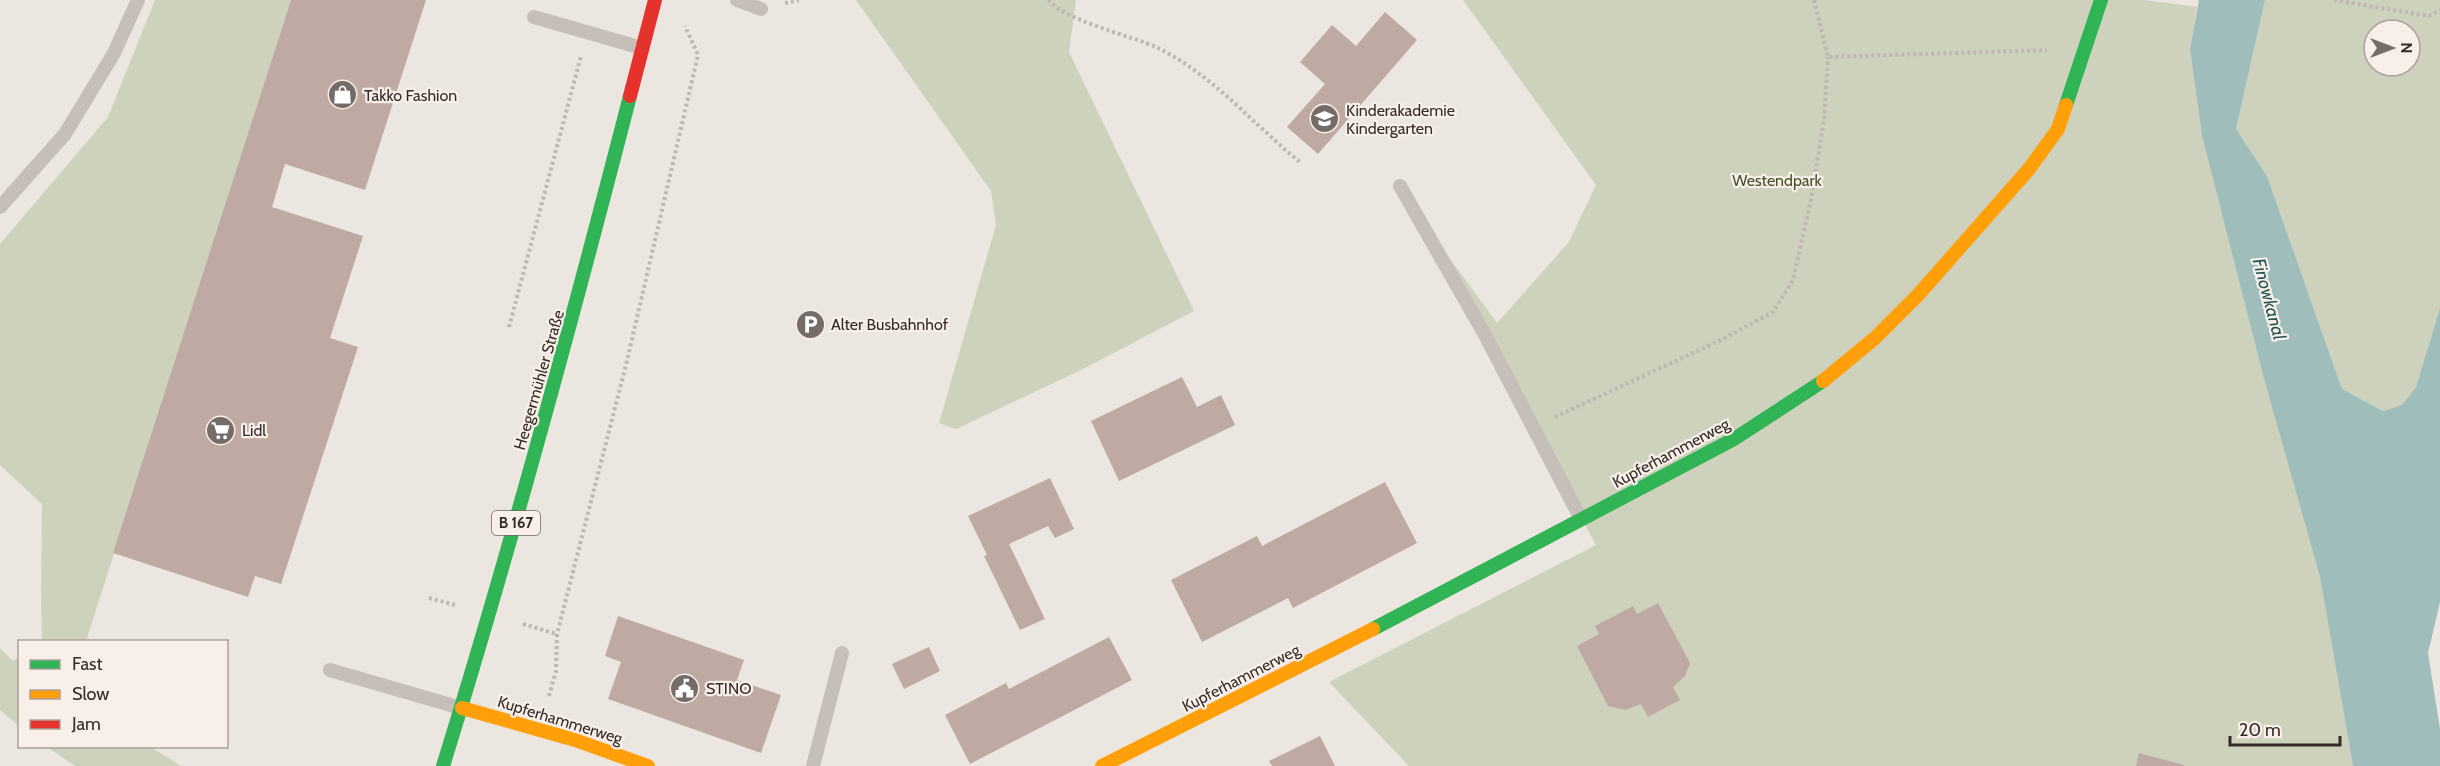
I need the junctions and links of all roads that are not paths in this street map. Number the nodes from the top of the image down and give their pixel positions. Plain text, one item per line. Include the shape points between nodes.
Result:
1 (138, 0) edge
2 (655, 0) edge
3 (736, 0) edge
4 (2101, 0) edge
5 (761, 9) dead end
6 (534, 18) dead end
7 (644, 48) junction
8 (1400, 186) dead end
9 (0, 207) edge
10 (1581, 519) junction
11 (843, 653) dead end
12 (330, 670) dead end
13 (462, 708) junction
14 (443, 766) edge
15 (648, 766) edge
16 (813, 766) edge
17 (1102, 766) edge

1 - 9 lane via 114,53 65,134
2 - 7 street, Heegermühler Straße / B 167
3 - 5 lane
4 - 10 street, Kupferhammerweg via 2058,129 2035,161 1918,295 1875,338 1816,387 1734,439
6 - 7 lane
7 - 13 street, Heegermühler Straße / B 167 via 571,326
8 - 10 lane via 1485,335
10 - 17 street, Kupferhammerweg via 1297,669
11 - 16 lane
12 - 13 lane
13 - 14 street, Heegermühler Straße / B 167
13 - 15 street, Kupferhammerweg

